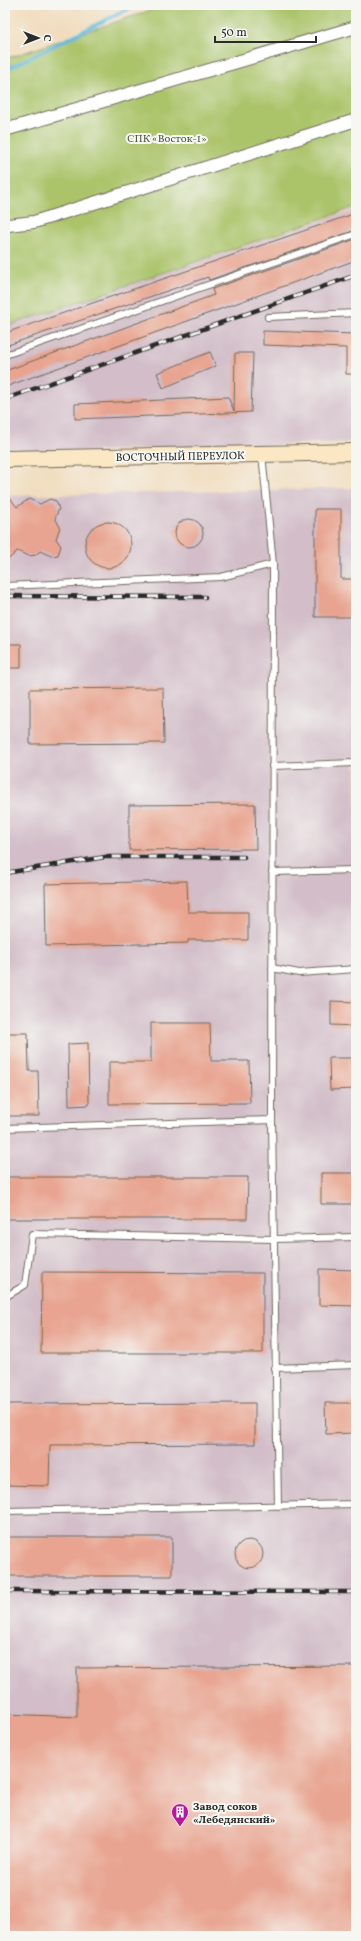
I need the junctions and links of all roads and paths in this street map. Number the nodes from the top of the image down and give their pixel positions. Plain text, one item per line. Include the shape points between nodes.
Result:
1 (356, 26) edge
2 (356, 120) edge
3 (6, 130) edge
4 (5, 224) edge
5 (356, 234) edge
6 (356, 313) edge
7 (268, 317) dead end
8 (5, 355) edge
9 (356, 452) edge
10 (262, 454) junction
11 (5, 459) edge
12 (273, 564) junction
13 (5, 586) edge
14 (356, 764) edge
15 (272, 766) junction
16 (356, 870) edge
17 (272, 872) junction
18 (272, 968) junction
19 (356, 969) edge
20 (272, 1120) junction
21 (5, 1128) edge
22 (356, 1237) edge
23 (274, 1239) junction
24 (5, 1297) edge
25 (356, 1365) edge
26 (276, 1368) junction
27 (356, 1504) edge
28 (278, 1506) junction
29 (5, 1511) edge

1 - 3 street
2 - 4 street via 34,222
5 - 8 lane
6 - 7 lane
9 - 10 street, ВОСТОЧНЫЙ ПЕРЕУЛОК
10 - 11 street, ВОСТОЧНЫЙ ПЕРЕУЛОК
10 - 12 lane
12 - 13 lane via 221,576
12 - 15 lane
14 - 15 lane
15 - 17 lane
16 - 17 lane
17 - 18 lane
18 - 19 lane via 300,973
18 - 20 lane
20 - 21 lane
20 - 23 lane
22 - 23 lane
23 - 24 lane via 32,1234 25,1285
23 - 26 lane
25 - 26 lane
26 - 28 lane
27 - 28 lane
28 - 29 lane

